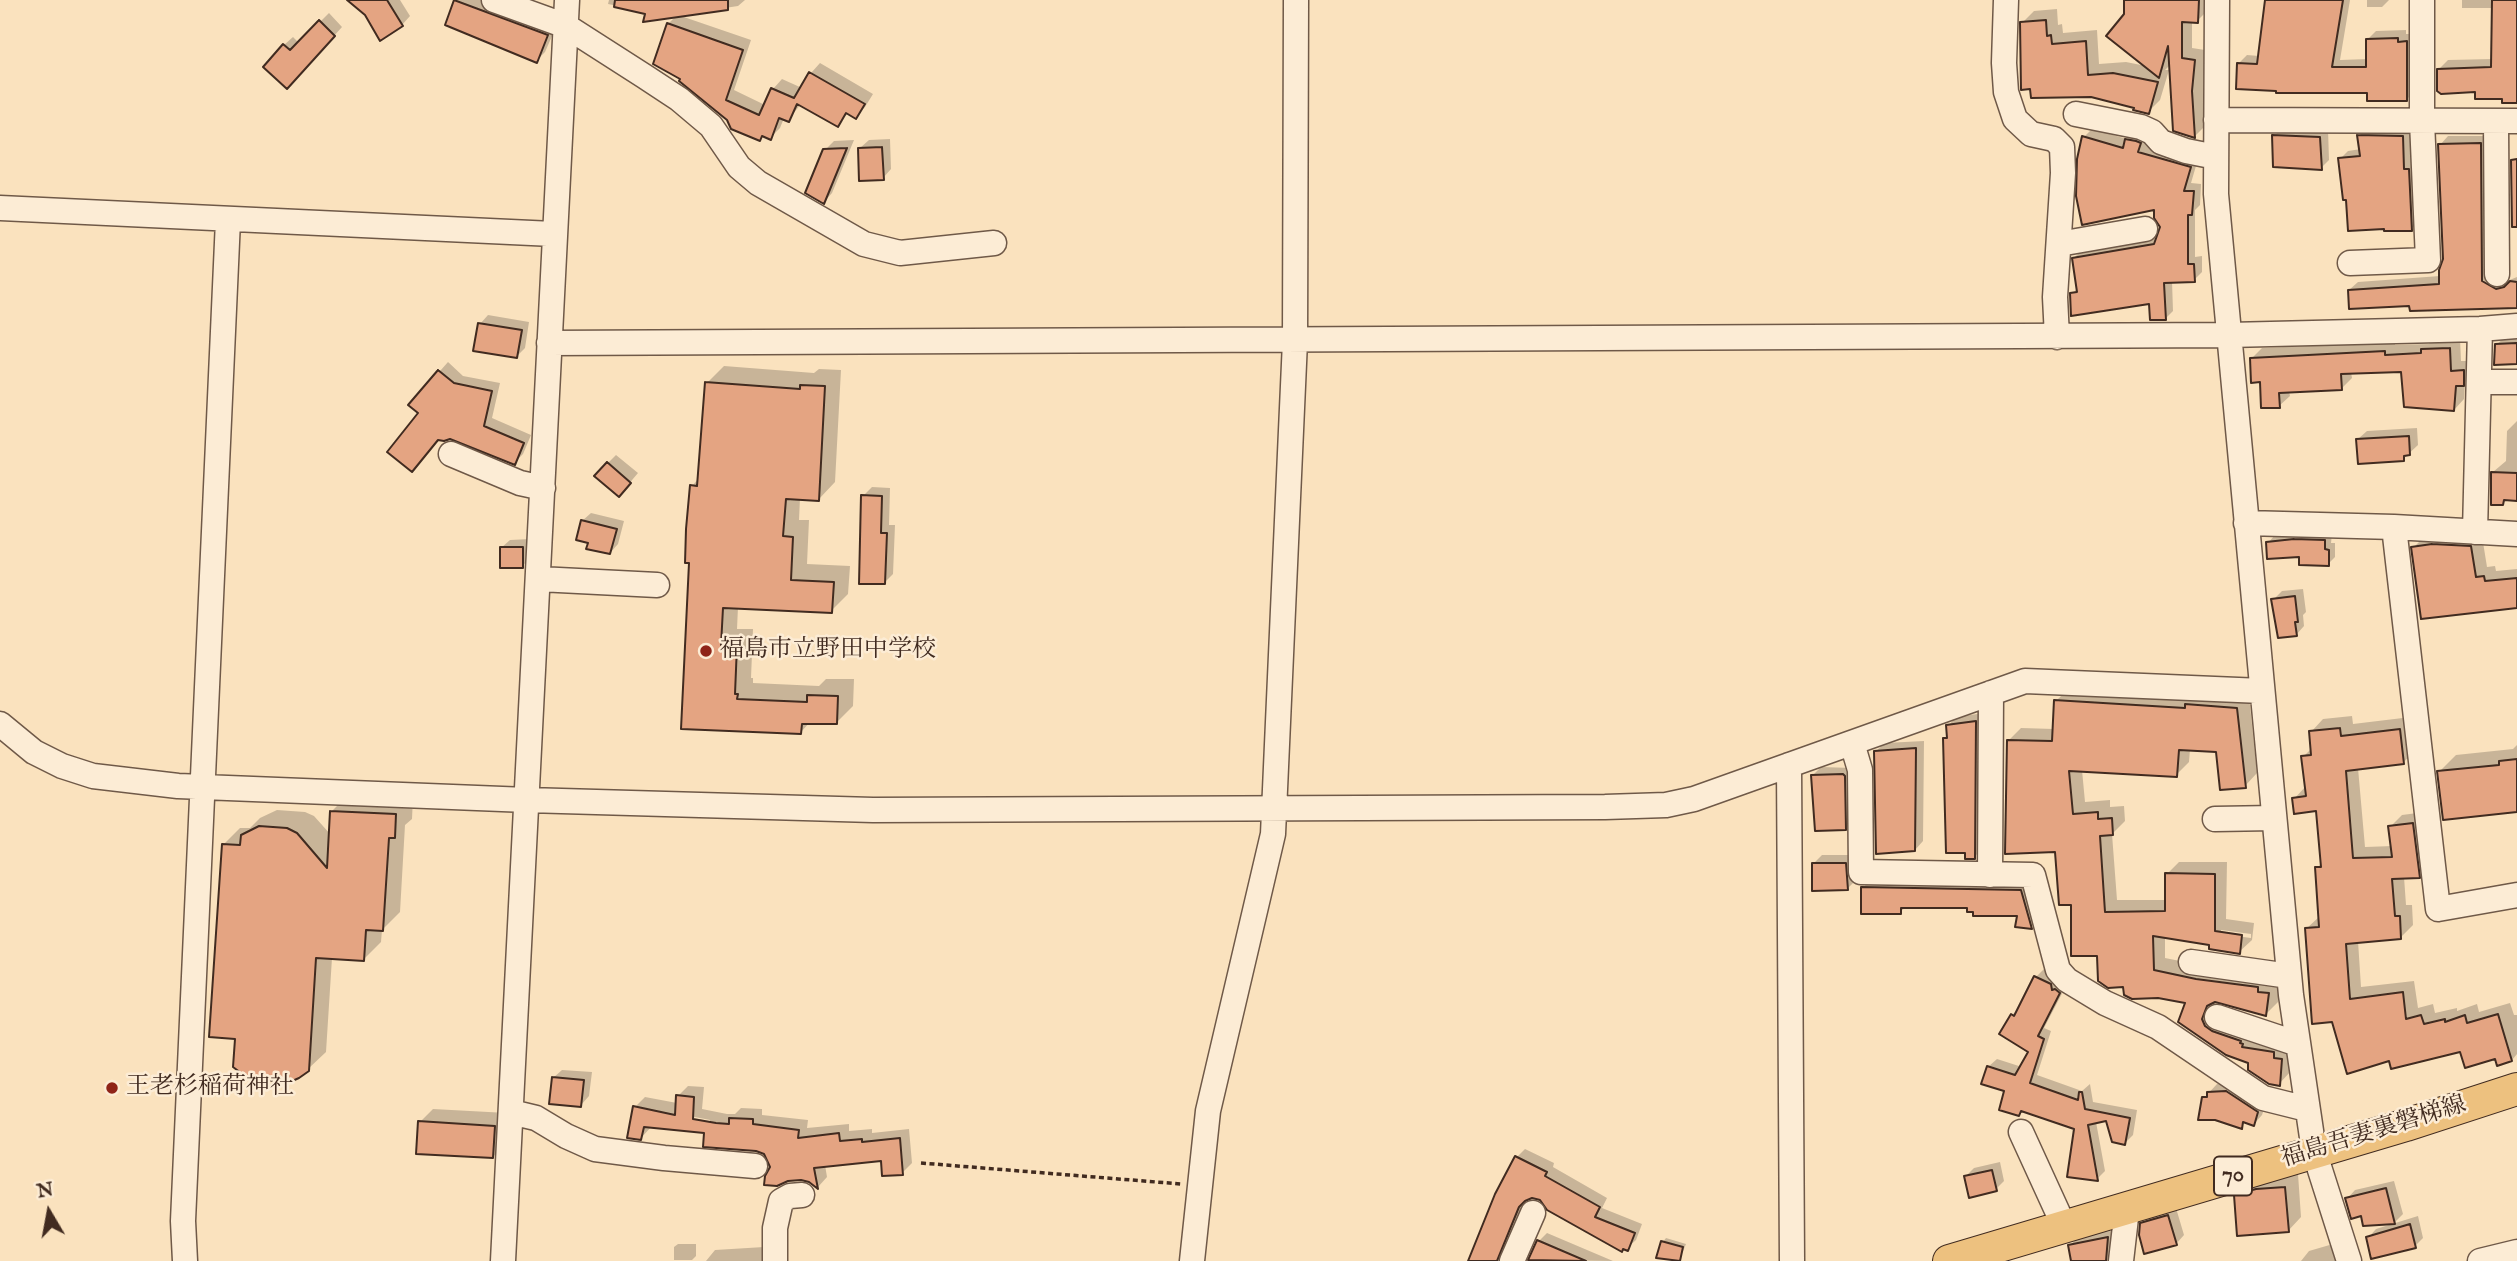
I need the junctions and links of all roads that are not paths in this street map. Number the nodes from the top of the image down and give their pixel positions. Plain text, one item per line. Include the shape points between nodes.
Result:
1 (494, 0) edge
2 (567, 0) edge
3 (1296, 0) edge
4 (2006, 0) edge
5 (2217, 0) edge
6 (2422, 0) edge
7 (565, 26) junction
8 (2076, 114) dead end
9 (2216, 120) junction
10 (2423, 121) junction
11 (2506, 121) edge
12 (2216, 157) junction
13 (0, 208) edge
14 (228, 220) junction
15 (2145, 229) dead end
16 (553, 234) junction
17 (994, 243) dead end
18 (2059, 244) junction
19 (2350, 263) dead end
20 (2497, 274) dead end
21 (2517, 326) edge
22 (2480, 329) junction
23 (2229, 335) junction
24 (2057, 337) junction
25 (1295, 341) junction
26 (549, 344) junction
27 (2479, 382) junction
28 (2517, 382) edge
29 (451, 454) dead end
30 (543, 488) junction
31 (2246, 523) junction
32 (2394, 527) junction
33 (2475, 532) junction
34 (2517, 534) edge
35 (539, 579) junction
36 (657, 585) dead end
37 (2262, 691) junction
38 (1991, 693) junction
39 (0, 724) edge
40 (1852, 743) junction
41 (1789, 765) junction
42 (203, 786) junction
43 (527, 800) junction
44 (1274, 808) junction
45 (2215, 818) dead end
46 (2274, 818) junction
47 (1990, 875) junction
48 (2517, 895) edge
49 (2191, 962) dead end
50 (2289, 976) junction
51 (2217, 1017) dead end
52 (2298, 1044) junction
53 (2517, 1089) edge
54 (2307, 1109) junction
55 (511, 1112) junction
56 (2021, 1132) dead end
57 (2314, 1151) junction
58 (755, 1166) dead end
59 (802, 1195) dead end
60 (2127, 1209) junction
61 (1533, 1213) dead end
62 (2064, 1226) junction
63 (2517, 1252) edge
64 (185, 1261) edge
65 (503, 1261) edge
66 (775, 1261) edge
67 (1192, 1261) edge
68 (1512, 1261) edge
69 (1793, 1261) edge
70 (1949, 1261) edge
71 (2121, 1261) edge
72 (2349, 1261) edge
73 (2480, 1261) edge

1 - 7 street
2 - 7 street
3 - 25 street
4 - 18 street via 2006,92 2015,118 2031,134 2054,139 2062,147
5 - 9 street
6 - 10 street
7 - 16 street
7 - 17 street via 679,99 711,126 739,167 758,183 864,244 900,253
8 - 12 street via 2140,127 2161,142
9 - 10 street
9 - 12 street
10 - 11 street
10 - 19 street via 2428,260
11 - 20 street
12 - 23 street
13 - 14 street
14 - 16 street
14 - 42 street
15 - 18 street
16 - 26 street
18 - 24 street
21 - 22 street
22 - 23 street
22 - 27 street
23 - 24 street
23 - 31 street
24 - 25 street
25 - 26 street
25 - 44 street
26 - 30 street
27 - 28 street
27 - 33 street
29 - 30 street via 510,480
30 - 35 street
31 - 32 street
31 - 37 street
32 - 33 street
32 - 48 street via 2438,909
33 - 34 street
35 - 36 street
35 - 43 street
37 - 38 street via 2025,681
37 - 46 street
38 - 40 street
38 - 47 street
39 - 42 street via 34,752 93,776
40 - 41 street
40 - 47 street via 1860,770 1861,872
41 - 44 street via 1666,805
41 - 69 street
42 - 43 street
42 - 64 street via 183,1221
43 - 44 street via 873,810
43 - 55 street
44 - 67 street via 1273,834 1208,1111
45 - 46 street
46 - 50 street
47 - 54 street via 2033,875 2058,970 2067,980 2158,1027 2263,1098
49 - 50 street
50 - 52 street
51 - 52 street
52 - 54 street
53 - 57 main road, 福島吾妻裏磐梯線 / 70
54 - 57 street
55 - 58 street via 536,1118 595,1149
55 - 65 street
56 - 62 street
57 - 60 main road, 福島吾妻裏磐梯線 / 70
57 - 72 street
59 - 66 street via 780,1201
60 - 62 main road, 福島吾妻裏磐梯線 / 70
60 - 71 street
61 - 68 street
62 - 70 main road, 福島吾妻裏磐梯線 / 70
63 - 73 street

